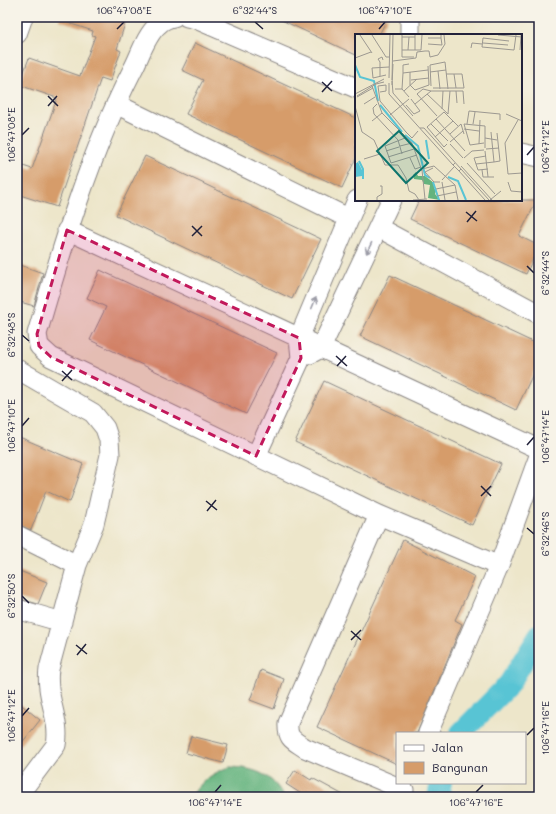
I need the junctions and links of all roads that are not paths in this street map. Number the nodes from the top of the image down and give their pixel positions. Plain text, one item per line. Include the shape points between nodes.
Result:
1 (23, 17) edge
2 (174, 17) edge
3 (187, 17) edge
4 (410, 17) edge
5 (17, 34) edge
6 (410, 34) edge
7 (355, 88) edge
8 (116, 104) junction
9 (522, 153) edge
10 (539, 157) edge
11 (356, 201) edge
12 (391, 201) edge
13 (348, 218) junction
14 (379, 228) junction
15 (67, 230) junction
16 (539, 314) edge
17 (299, 338) junction
18 (321, 348) junction
19 (301, 358) junction
20 (17, 369) edge
21 (539, 449) edge
22 (256, 456) junction
23 (539, 456) edge
24 (379, 515) junction
25 (17, 535) edge
26 (77, 564) junction
27 (499, 566) junction
28 (17, 609) edge
29 (62, 622) junction
30 (428, 732) edge
31 (404, 790) edge
32 (17, 797) edge

1 - 5 street
2 - 8 street via 157,25
3 - 7 street
4 - 6 street
8 - 13 street
8 - 15 street
9 - 10 street
11 - 13 street
12 - 14 street
17 -> 13 street
14 - 16 street
14 -> 18 street
15 - 17 street
15 - 22 street via 37,334 39,346 50,357
17 - 18 street
17 - 19 street
18 - 19 street
18 - 21 street
19 - 22 street
20 - 26 street via 93,413 105,428 109,440 110,455 94,524
22 - 24 street
23 - 27 street
24 - 27 street
24 - 31 street via 288,723 287,733 305,748
25 - 26 street
26 - 29 street
27 - 30 street
28 - 29 street
29 - 32 street via 47,682 57,727 56,745

